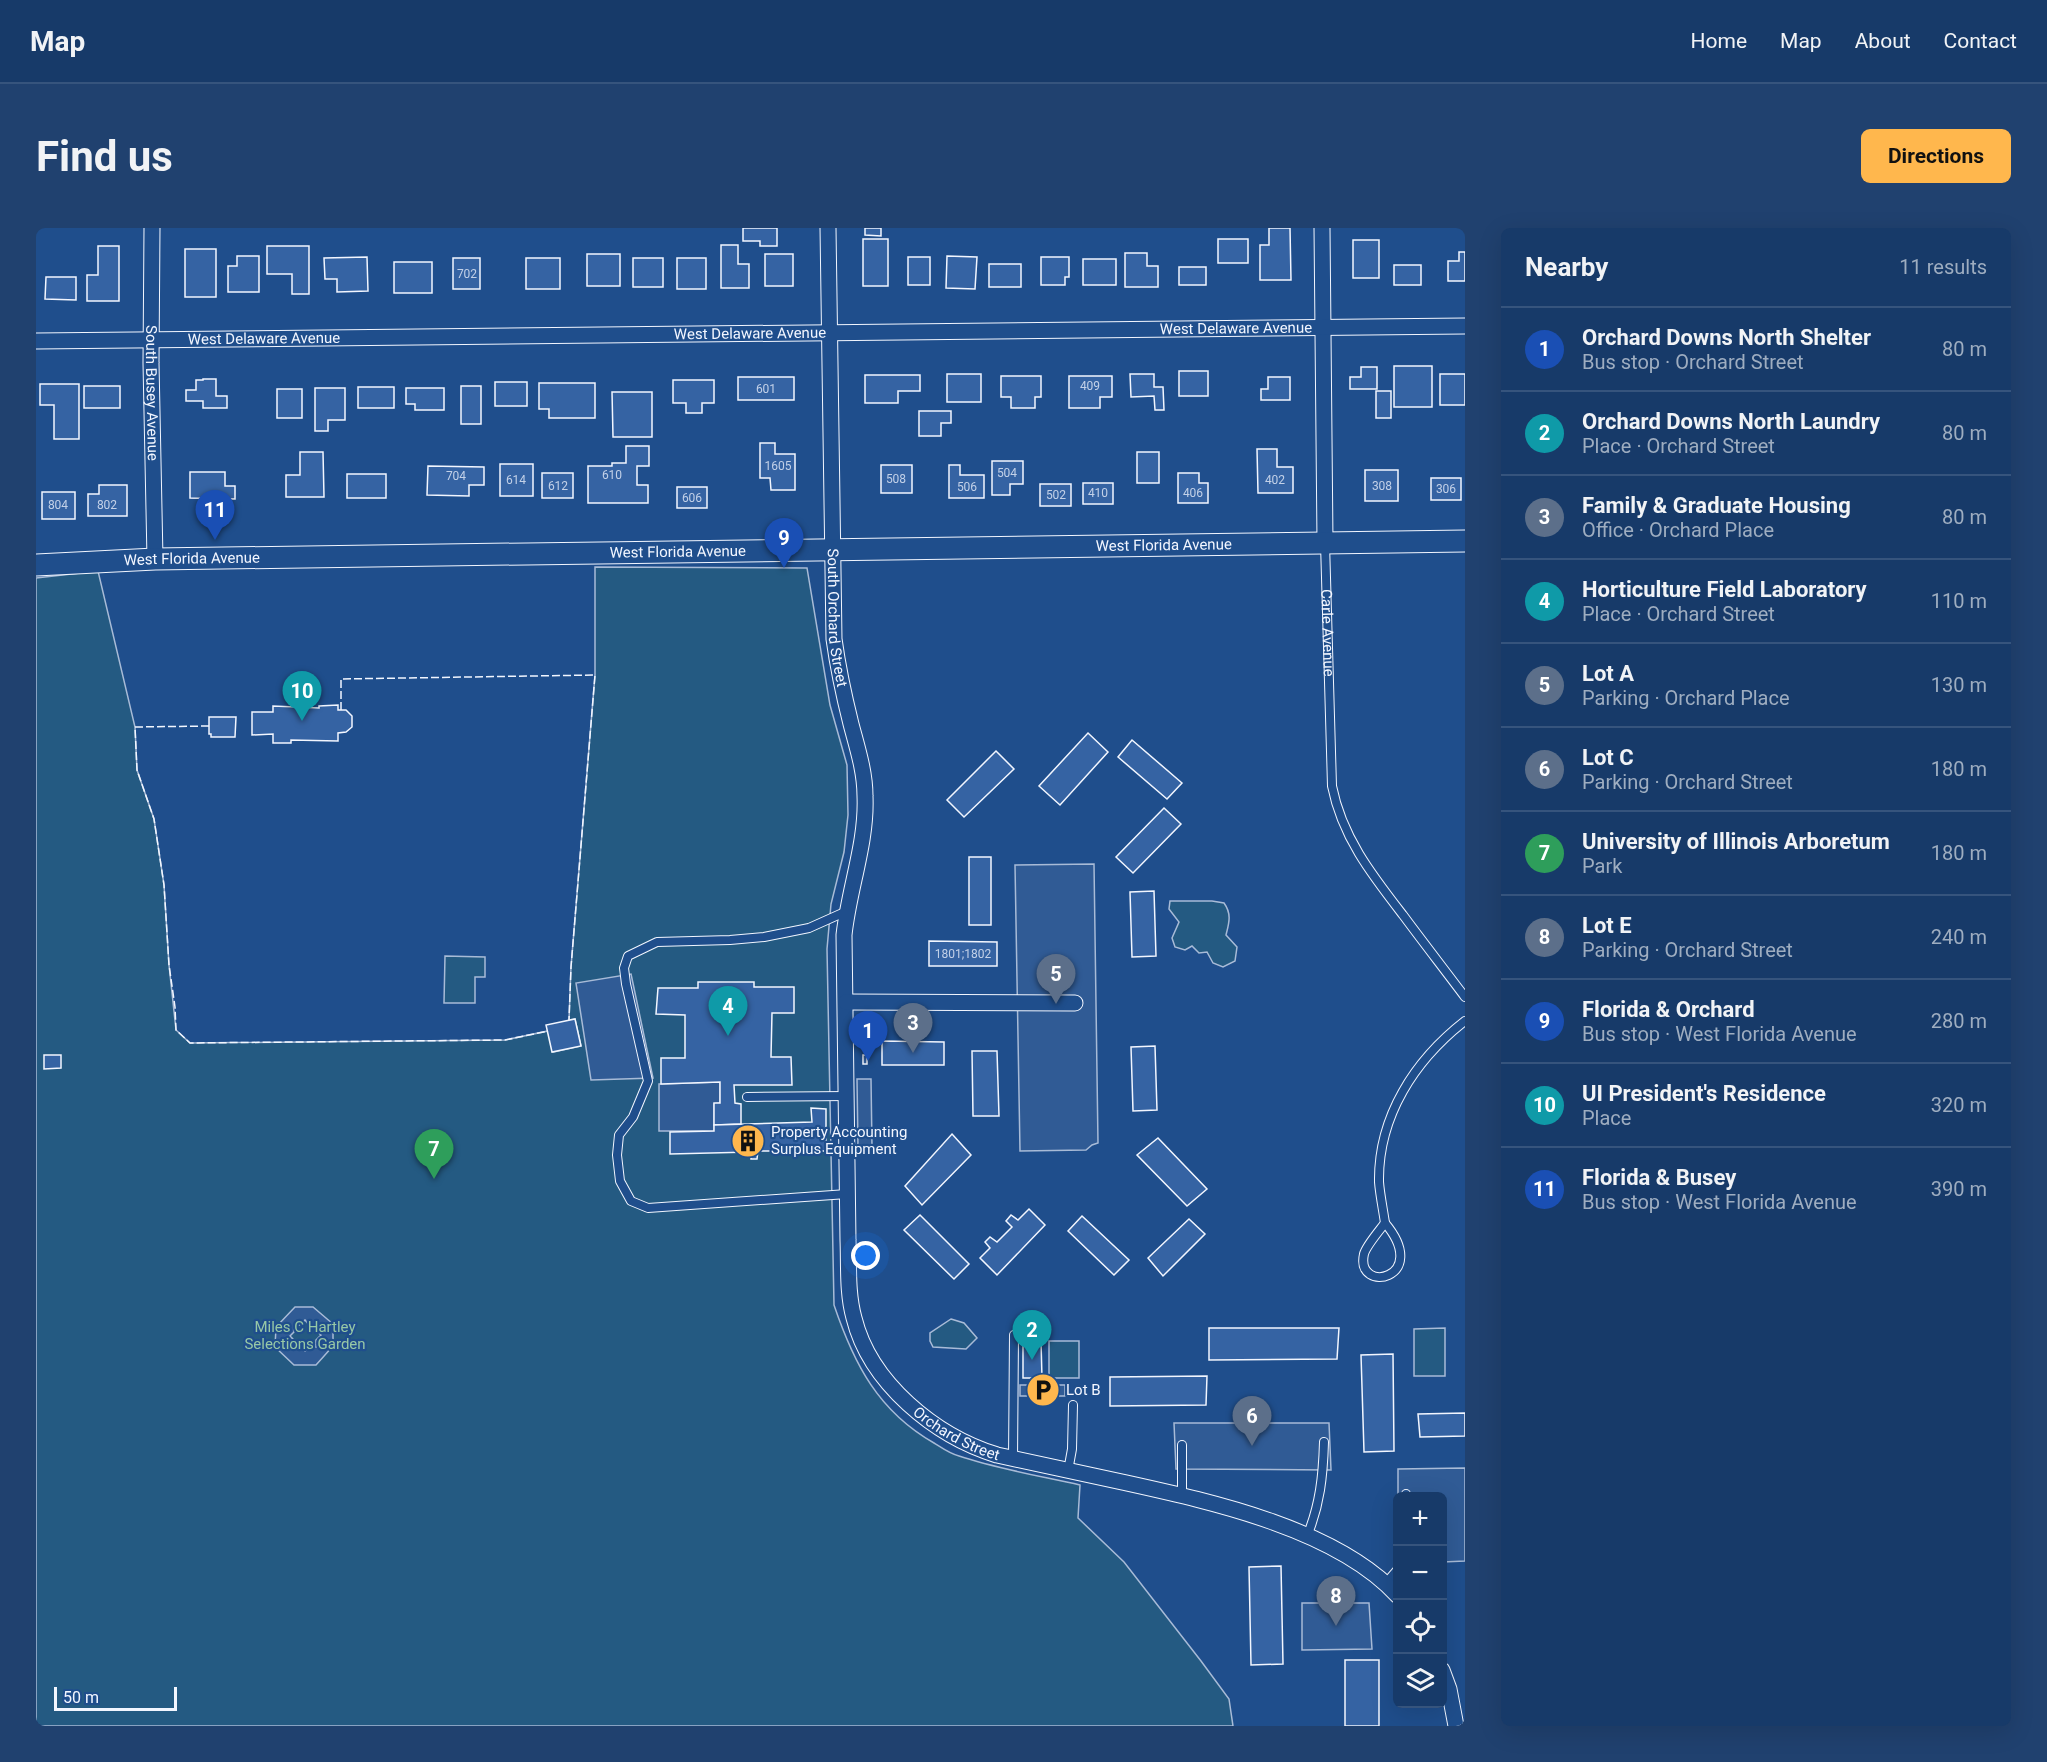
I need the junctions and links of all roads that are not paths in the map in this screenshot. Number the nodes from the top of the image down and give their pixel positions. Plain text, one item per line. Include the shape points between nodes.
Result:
1 (152, 228) edge
2 (828, 228) edge
3 (1322, 228) edge
4 (1465, 326) edge
5 (1324, 328) junction
6 (830, 333) junction
7 (152, 339) junction
8 (36, 341) edge
9 (1465, 541) edge
10 (1325, 542) junction
11 (833, 550) junction
12 (155, 559) junction
13 (36, 565) edge
14 (847, 911) junction
15 (1465, 997) edge
16 (846, 1002) junction
17 (1075, 1003) dead end
18 (1465, 1021) edge
19 (847, 1096) junction
20 (747, 1097) dead end
21 (847, 1194) junction
22 (1385, 1223) junction
23 (1014, 1335) dead end
24 (1073, 1405) dead end
25 (1324, 1442) dead end
26 (1182, 1445) dead end
27 (1013, 1459) junction
28 (1068, 1471) junction
29 (1182, 1495) junction
30 (1307, 1536) junction
31 (1393, 1575) edge
32 (1385, 1584) junction
33 (1393, 1591) edge
34 (1447, 1683) edge
35 (1456, 1726) edge

1 - 7 street, South Busey Avenue
2 - 6 street, South Orchard Street
3 - 5 street, Carle Avenue
4 - 5 street, West Delaware Avenue
5 - 6 street, West Delaware Avenue
5 - 10 street, Carle Avenue
6 - 7 street, West Delaware Avenue
6 - 11 street, South Orchard Street
7 - 8 street, West Delaware Avenue
7 - 12 street, South Busey Avenue
9 - 10 main road, West Florida Avenue
10 - 11 main road, West Florida Avenue
10 - 15 lane, Carle Avenue via 1331,774 1336,805 1352,844 1374,877
11 - 12 main road, West Florida Avenue
11 - 14 street, South Orchard Street via 834,639 866,794 861,849
12 - 13 main road, West Florida Avenue
14 - 16 street, South Orchard Street
14 - 21 lane via 809,928 764,937 657,942 628,956 624,968 626,984 648,1080 633,1117 619,1135 617,1155 620,1181 631,1202 648,1208
16 - 17 street
16 - 19 street, Orchard Street
18 - 22 lane via 1429,1054 1400,1095 1381,1154 1379,1182
19 - 20 lane
19 - 21 street, Orchard Street
21 - 27 street, Orchard Street via 853,1316 871,1357 889,1383 926,1420 977,1449
22 - 22 lane via 1363,1257 1368,1272 1383,1278 1391,1276 1400,1259 1393,1233
23 - 27 lane
24 - 28 lane
25 - 30 lane via 1323,1483
26 - 29 lane
27 - 28 street, Orchard Street
28 - 29 street, Orchard Street
29 - 30 street, Orchard Street
30 - 32 street, Orchard Street via 1342,1554
31 - 32 lane
32 - 33 street, Orchard Street
34 - 35 street

